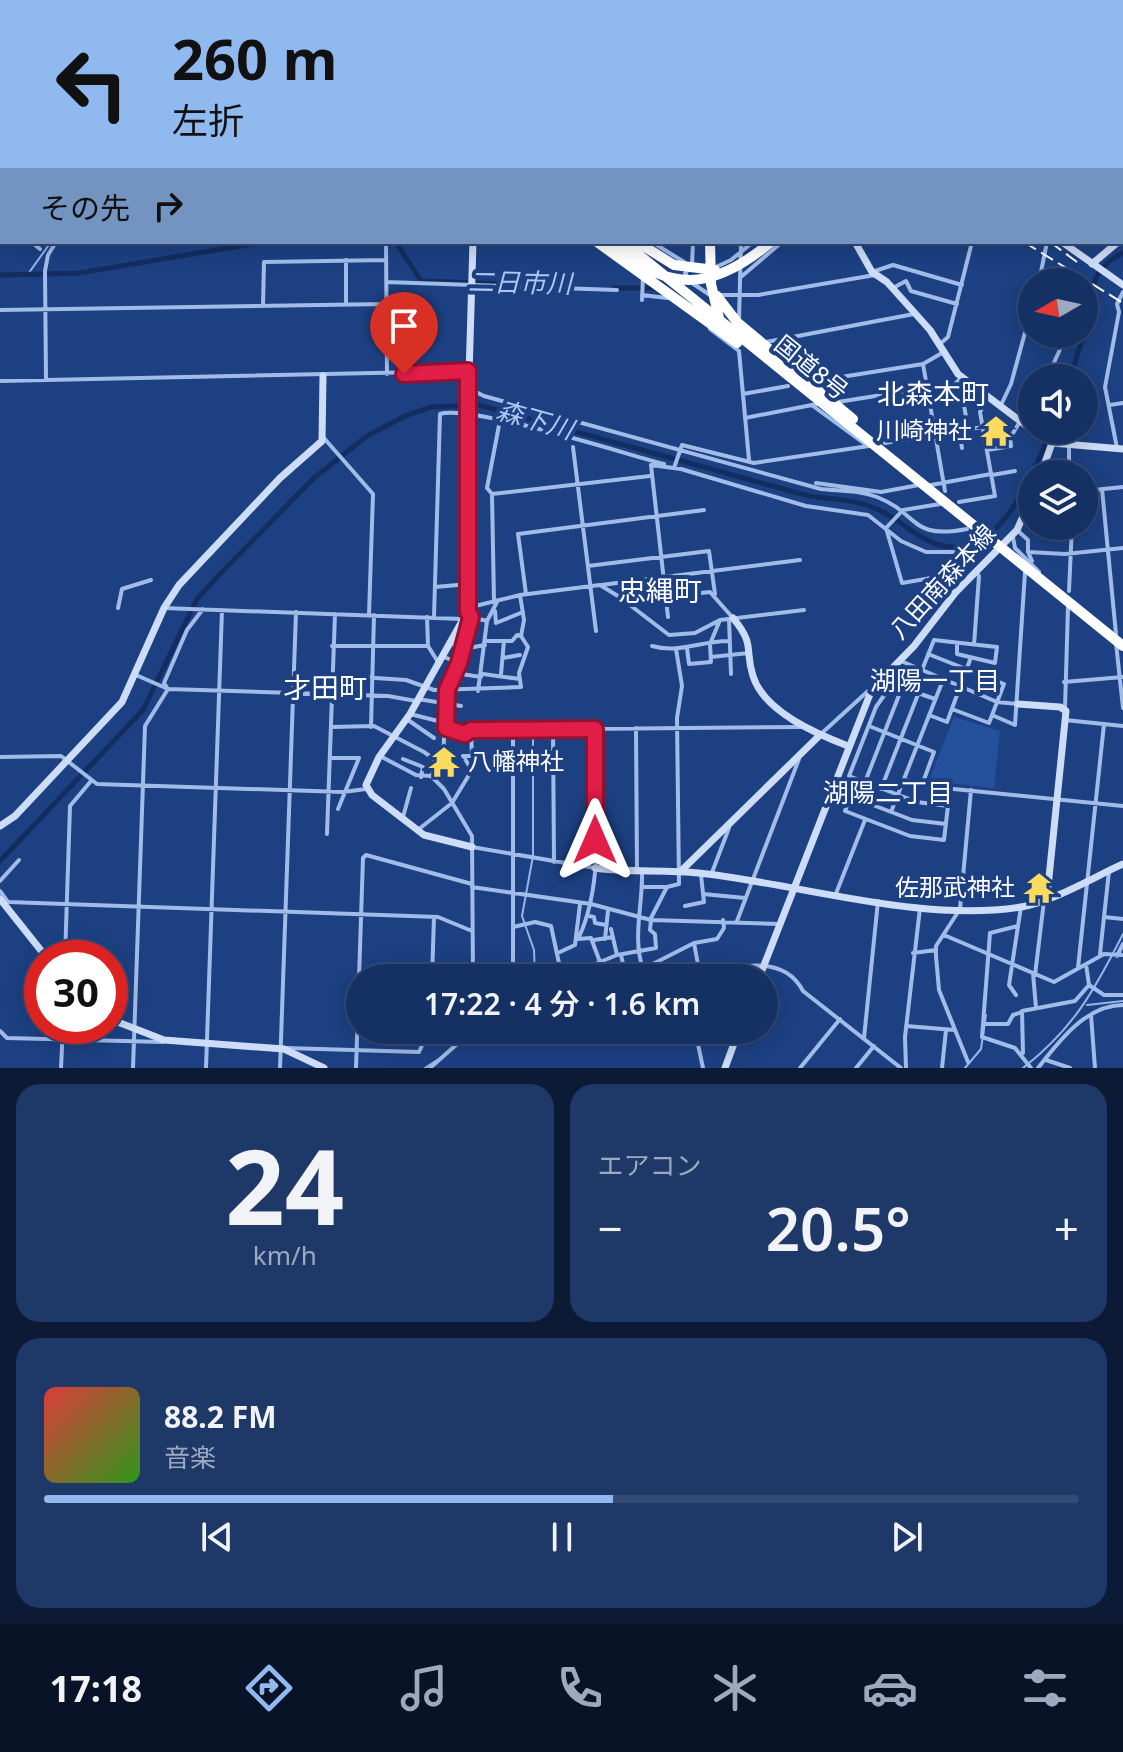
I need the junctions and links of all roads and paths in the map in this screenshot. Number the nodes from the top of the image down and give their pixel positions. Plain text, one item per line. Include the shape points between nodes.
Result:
1 (34, 244) edge
2 (55, 244) edge
3 (386, 244) edge
4 (473, 244) edge
5 (599, 244) edge
6 (614, 244) edge
7 (637, 244) edge
8 (655, 244) edge
9 (693, 244) edge
10 (710, 244) edge
11 (741, 244) edge
12 (751, 244) edge
13 (762, 244) edge
14 (775, 244) edge
15 (776, 244) edge
16 (856, 244) edge
17 (972, 244) edge
18 (1047, 244) edge
19 (1065, 244) edge
20 (1117, 244) edge
21 (40, 249) dead end
22 (740, 254) junction
23 (346, 260) junction
24 (386, 260) junction
25 (1092, 264) junction
26 (692, 266) junction
27 (713, 267) junction
28 (1042, 268) edge
29 (874, 273) junction
30 (741, 276) junction
31 (386, 282) junction
32 (471, 283) junction
33 (962, 285) junction
34 (1123, 285) edge
35 (893, 288) junction
36 (617, 290) dead end
37 (642, 290) junction
38 (1123, 292) edge
39 (720, 295) dead end
40 (740, 295) junction
41 (705, 300) junction
42 (386, 304) junction
43 (957, 304) junction
44 (346, 305) junction
45 (263, 306) junction
46 (46, 309) junction
47 (0, 310) edge
48 (914, 314) junction
49 (737, 322) junction
50 (1120, 326) edge
51 (737, 343) junction
52 (764, 343) junction
53 (1021, 348) edge
54 (940, 349) junction
55 (771, 359) junction
56 (923, 364) junction
57 (468, 371) junction
58 (387, 374) junction
59 (323, 376) junction
60 (962, 377) junction
61 (46, 380) junction
62 (0, 381) edge
63 (816, 382) junction
64 (787, 385) junction
65 (927, 387) junction
66 (468, 389) junction
67 (743, 394) junction
68 (988, 397) junction
69 (1123, 403) edge
70 (815, 405) junction
71 (837, 405) junction
72 (964, 405) dead end
73 (1001, 405) junction
74 (1108, 405) junction
75 (467, 413) junction
76 (1018, 417) edge
77 (745, 418) junction
78 (500, 420) junction
79 (1018, 426) edge
80 (983, 427) junction
81 (968, 429) junction
82 (959, 431) junction
83 (936, 434) junction
84 (323, 437) junction
85 (870, 444) junction
86 (1058, 444) edge
87 (1069, 446) junction
88 (573, 447) dead end
89 (679, 448) junction
90 (962, 448) dead end
91 (1120, 449) edge
92 (987, 450) junction
93 (749, 460) junction
94 (1069, 460) edge
95 (674, 467) junction
96 (1015, 471) dead end
97 (992, 474) junction
98 (650, 476) junction
99 (943, 482) junction
100 (816, 483) dead end
101 (926, 484) junction
102 (578, 486) junction
103 (1123, 487) edge
104 (1098, 489) edge
105 (1102, 489) junction
106 (945, 491) dead end
107 (492, 494) junction
108 (959, 502) dead end
109 (940, 504) dead end
110 (704, 510) dead end
111 (900, 513) junction
112 (656, 516) junction
113 (583, 526) junction
114 (973, 526) junction
115 (1018, 526) edge
116 (887, 528) junction
117 (1015, 532) junction
118 (1072, 540) edge
119 (988, 542) dead end
120 (1123, 548) edge
121 (1003, 550) junction
122 (1108, 550) junction
123 (1028, 552) junction
124 (1072, 553) junction
125 (661, 557) junction
126 (800, 560) dead end
127 (1032, 561) dead end
128 (588, 566) junction
129 (712, 571) junction
130 (976, 572) junction
131 (1025, 572) dead end
132 (1039, 572) junction
133 (663, 577) junction
134 (151, 580) dead end
135 (470, 584) junction
136 (601, 585) junction
137 (591, 586) junction
138 (435, 587) junction
139 (1069, 591) dead end
140 (955, 593) junction
141 (523, 594) junction
142 (665, 596) junction
143 (715, 596) junction
144 (496, 600) junction
145 (626, 601) junction
146 (1068, 607) dead end
147 (118, 608) dead end
148 (164, 608) junction
149 (202, 609) junction
150 (222, 610) junction
151 (495, 610) junction
152 (804, 610) dead end
153 (296, 612) junction
154 (523, 612) junction
155 (335, 614) junction
156 (468, 614) junction
157 (372, 615) junction
158 (427, 617) junction
159 (434, 617) junction
160 (668, 617) dead end
161 (731, 618) junction
162 (720, 620) junction
163 (487, 621) junction
164 (596, 631) dead end
165 (695, 633) junction
166 (521, 636) junction
167 (1119, 640) edge
168 (504, 641) junction
169 (712, 641) junction
170 (730, 641) junction
171 (450, 643) junction
172 (485, 643) junction
173 (957, 645) junction
174 (332, 646) junction
175 (428, 646) junction
176 (652, 646) dead end
177 (974, 646) junction
178 (696, 647) junction
179 (373, 648) junction
180 (687, 648) junction
181 (463, 649) junction
182 (676, 649) junction
183 (751, 653) junction
184 (730, 654) junction
185 (928, 654) junction
186 (520, 655) dead end
187 (711, 657) junction
188 (502, 658) junction
189 (440, 659) junction
190 (899, 660) junction
191 (970, 660) junction
192 (459, 663) junction
193 (967, 669) junction
194 (922, 670) junction
195 (455, 673) junction
196 (134, 674) junction
197 (731, 674) dead end
198 (501, 675) junction
199 (482, 676) junction
200 (372, 678) junction
201 (1121, 678) edge
202 (331, 679) junction
203 (520, 679) junction
204 (943, 680) junction
205 (1064, 682) junction
206 (903, 685) junction
207 (424, 687) junction
208 (960, 687) junction
209 (166, 688) junction
210 (872, 689) junction
211 (447, 690) junction
212 (219, 691) junction
213 (478, 691) junction
214 (919, 692) junction
215 (293, 694) junction
216 (333, 695) junction
217 (371, 697) junction
218 (935, 699) junction
219 (417, 700) junction
220 (446, 702) junction
221 (997, 702) junction
222 (1018, 704) junction
223 (461, 706) dead end
224 (1065, 708) junction
225 (1123, 708) edge
226 (952, 709) junction
227 (929, 715) junction
228 (992, 715) junction
229 (408, 716) junction
230 (1065, 720) junction
231 (1104, 724) junction
232 (446, 726) junction
233 (869, 726) junction
234 (1123, 726) edge
235 (332, 727) junction
236 (371, 727) junction
237 (802, 727) junction
238 (636, 728) junction
239 (677, 728) junction
240 (553, 729) junction
241 (595, 729) junction
242 (513, 730) junction
243 (471, 733) junction
244 (885, 733) junction
245 (820, 735) junction
246 (393, 736) junction
247 (434, 738) dead end
248 (901, 739) junction
249 (917, 745) junction
250 (848, 746) junction
251 (802, 753) junction
252 (380, 756) junction
253 (0, 757) edge
254 (330, 758) junction
255 (403, 759) dead end
256 (70, 762) junction
257 (439, 763) junction
258 (454, 769) dead end
259 (431, 776) junction
260 (421, 777) junction
261 (904, 779) junction
262 (90, 780) junction
263 (865, 782) junction
264 (143, 785) junction
265 (922, 785) junction
266 (216, 788) junction
267 (411, 788) dead end
268 (950, 788) junction
269 (366, 789) junction
270 (831, 789) junction
271 (881, 789) junction
272 (290, 790) junction
273 (971, 790) junction
274 (329, 791) junction
275 (345, 792) junction
276 (898, 795) junction
277 (851, 797) junction
278 (1057, 799) junction
279 (452, 803) junction
280 (1096, 803) junction
281 (948, 806) junction
282 (1123, 806) edge
283 (338, 809) dead end
284 (891, 812) junction
285 (402, 819) junction
286 (865, 819) junction
287 (729, 824) junction
288 (946, 824) junction
289 (0, 826) edge
290 (418, 831) junction
291 (327, 834) dead end
292 (472, 847) junction
293 (513, 856) junction
294 (19, 860) dead end
295 (554, 862) junction
296 (1123, 864) edge
297 (595, 868) junction
298 (1109, 870) junction
299 (680, 871) junction
300 (639, 872) junction
301 (700, 873) junction
302 (711, 875) junction
303 (1087, 879) junction
304 (0, 881) edge
305 (752, 882) junction
306 (472, 886) junction
307 (642, 887) junction
308 (667, 887) junction
309 (793, 888) junction
310 (0, 891) edge
311 (513, 892) junction
312 (703, 894) junction
313 (835, 896) junction
314 (746, 898) junction
315 (1045, 898) junction
316 (0, 899) edge
317 (878, 901) junction
318 (580, 903) junction
319 (66, 904) junction
320 (588, 904) junction
321 (685, 906) dead end
322 (920, 906) junction
323 (139, 907) junction
324 (1021, 907) junction
325 (212, 909) junction
326 (960, 909) junction
327 (608, 911) junction
328 (286, 912) junction
329 (361, 914) junction
330 (588, 916) junction
331 (654, 916) junction
332 (434, 917) junction
333 (637, 917) junction
334 (1104, 917) junction
335 (1123, 919) edge
336 (723, 920) junction
337 (737, 921) junction
338 (779, 924) junction
339 (606, 925) junction
340 (1018, 926) junction
341 (513, 927) junction
342 (611, 929) dead end
343 (472, 931) junction
344 (944, 935) junction
345 (613, 937) junction
346 (577, 939) junction
347 (605, 939) junction
348 (33, 940) edge
349 (65, 940) edge
350 (594, 940) junction
351 (694, 943) junction
352 (1123, 944) edge
353 (936, 950) junction
354 (560, 952) junction
355 (637, 952) junction
356 (986, 952) junction
357 (913, 953) junction
358 (618, 955) junction
359 (1119, 955) edge
360 (1100, 956) junction
361 (600, 962) junction
362 (659, 962) joint
363 (764, 963) junction
364 (432, 964) edge
365 (473, 964) edge
366 (513, 964) edge
367 (561, 964) edge
368 (596, 964) edge
369 (622, 964) edge
370 (698, 964) edge
371 (759, 964) edge
372 (1086, 964) junction
373 (1011, 965) junction
374 (1078, 968) junction
375 (1034, 974) junction
376 (1089, 985) junction
377 (1016, 995) dead end
378 (1123, 995) edge
379 (1123, 1005) edge
380 (1036, 1008) junction
381 (1022, 1012) junction
382 (1090, 1013) junction
383 (840, 1019) junction
384 (985, 1024) junction
385 (906, 1026) junction
386 (128, 1028) edge
387 (946, 1030) junction
388 (955, 1030) junction
389 (0, 1031) edge
390 (135, 1031) junction
391 (24, 1038) edge
392 (864, 1038) junction
393 (164, 1040) junction
394 (128, 1042) edge
395 (134, 1042) junction
396 (62, 1044) edge
397 (207, 1044) junction
398 (423, 1044) edge
399 (457, 1044) edge
400 (698, 1044) edge
401 (734, 1044) edge
402 (874, 1046) junction
403 (282, 1049) junction
404 (356, 1050) junction
405 (1024, 1056) junction
406 (1045, 1059) junction
407 (968, 1062) dead end
408 (61, 1068) edge
409 (133, 1068) edge
410 (206, 1068) edge
411 (280, 1068) edge
412 (324, 1068) edge
413 (356, 1068) edge
414 (430, 1068) edge
415 (703, 1068) edge
416 (725, 1068) edge
417 (800, 1068) edge
418 (856, 1068) edge
419 (903, 1068) edge
420 (942, 1068) edge
421 (1031, 1068) edge
422 (1038, 1068) edge
423 (1070, 1068) edge
424 (1095, 1068) edge

1 - 21 street
2 - 46 street via 45,274
3 - 24 street
4 - 32 street
5 - 37 highway
6 - 14 highway via 654,274 695,280 739,268
7 - 13 highway via 674,265 704,271 736,263
7 - 37 street
7 - 41 highway, 国道8号 via 651,261
8 - 26 street
9 - 26 street
10 - 27 highway
11 - 22 street
12 - 22 street
15 - 30 street
16 - 29 street
17 - 33 street
18 - 28 street
19 - 25 street
20 - 25 street
22 - 27 street
22 - 30 street
23 - 24 street
23 - 44 street
23 - 45 street via 264,262
24 - 31 street
25 - 34 street
26 - 27 street
26 - 41 street via 685,273
27 - 49 highway via 718,299
27 - 51 highway via 717,314
29 - 33 street via 893,265
29 - 35 street
29 - 40 street
30 - 40 street
31 - 32 street
31 - 42 street
32 - 36 street
32 - 57 street
33 - 43 street
35 - 43 street via 906,281 911,291
35 - 48 street
37 - 51 highway via 661,288
37 - 67 street via 666,297 739,351
38 - 50 street via 1117,304
39 - 40 street
40 - 49 street
41 - 55 highway, 国道8号
42 - 44 street
42 - 58 street
43 - 54 street
44 - 45 street
45 - 46 street
46 - 47 street
46 - 61 street
48 - 52 street
48 - 54 street
49 - 52 highway
50 - 74 street via 1105,387
51 - 64 highway
52 - 63 highway
53 - 73 street
54 - 56 street
54 - 60 street
55 - 85 highway, 国道8号
55 - 85 highway, 国道8号
56 - 63 street
56 - 65 street
57 - 58 street
57 - 66 street
58 - 59 street
59 - 61 street
59 - 84 street
60 - 65 street via 951,388
60 - 68 street
61 - 62 street
63 - 71 highway
64 - 67 street
64 - 70 highway
65 - 71 street
65 - 83 street
66 - 75 street
66 - 89 street
67 - 77 street
68 - 73 street
68 - 80 street via 980,412
69 - 74 street
70 - 77 street
70 - 85 highway
71 - 85 highway
72 - 81 street
73 - 76 street
74 - 91 street
75 - 78 street
75 - 135 street
75 - 138 street via 440,414
77 - 93 street
78 - 95 street
78 - 107 street via 488,473
79 - 92 street via 1011,446
80 - 81 street
80 - 92 street
81 - 82 street
82 - 83 street
82 - 90 street
83 - 85 street
83 - 99 street
84 - 148 street via 195,566
84 - 157 street via 373,494
85 - 93 street via 758,463
85 - 101 highway, 国道8号
86 - 87 street
87 - 91 street
87 - 94 street
88 - 102 street
89 - 93 street
89 - 95 street
89 - 111 street via 821,489 866,493
92 - 97 street
95 - 98 street via 651,465
95 - 116 street via 806,506 868,515
96 - 97 street
97 - 99 street
97 - 108 street via 995,496
98 - 102 street
98 - 112 street
99 - 101 street
99 - 106 street
100 - 101 street via 881,492
101 - 114 highway, 国道8号
102 - 107 street
102 - 113 street
103 - 105 street
104 - 105 street
105 - 122 street
107 - 144 street
109 - 111 street
110 - 112 street
111 - 114 street via 926,531
111 - 116 street
112 - 113 street
112 - 125 street
113 - 128 street
113 - 141 street via 518,534
114 - 121 highway, 国道8号
115 - 117 street, 八田南森本線
116 - 119 street via 908,546 934,553
116 - 140 street via 902,583 937,577
117 - 121 street, 八田南森本線
117 - 123 street via 1028,540
117 - 132 street via 1015,548
118 - 124 street
120 - 122 street
121 - 130 street, 八田南森本線
121 - 132 highway, 国道8号
121 - 167 highway, 国道8号
122 - 124 street
122 - 167 street
123 - 124 street
123 - 127 street
124 - 139 street
125 - 128 street
125 - 129 street via 709,551
125 - 133 street
126 - 129 street
128 - 137 street
129 - 133 street
129 - 143 street
130 - 140 street, 八田南森本線
130 - 177 street
131 - 222 street
132 - 167 highway, 国道8号
133 - 136 street
133 - 142 street
134 - 147 street via 122,589
135 - 138 street
135 - 156 street
136 - 137 street
136 - 145 street
137 - 141 street
137 - 164 street
138 - 159 street
140 - 190 street, 八田南森本線
141 - 144 street
141 - 154 street
142 - 143 street
142 - 145 street
142 - 160 street
143 - 161 street
144 - 151 street
144 - 156 street
145 - 165 street via 669,635
146 - 205 street
148 - 149 street
148 - 196 street
149 - 150 street
149 - 209 street via 187,630
150 - 153 street
150 - 212 street
151 - 154 street via 496,623
151 - 163 street
152 - 161 street
153 - 155 street
153 - 215 street
154 - 166 street
155 - 157 street
155 - 174 street
156 - 159 street
156 - 163 street
156 - 171 street
156 - 181 street
157 - 158 street
157 - 179 street
158 - 159 street
158 - 175 street
161 - 162 street
161 - 170 street
161 - 183 street via 749,639
162 - 165 street
162 - 169 street
163 - 172 street
165 - 178 street
166 - 168 street
166 - 203 street via 528,647
167 - 201 street
168 - 172 street
168 - 188 street
169 - 170 street
169 - 178 street
169 - 187 street
170 - 184 street
171 - 181 street
171 - 189 street
172 - 181 street
172 - 199 street
173 - 177 street
173 - 185 street via 934,640
173 - 191 street via 957,654
174 - 179 street
174 - 202 street
175 - 179 street
175 - 189 street
176 - 182 street
177 - 191 street via 997,647 995,663
178 - 180 street
179 - 200 street
180 - 182 street
180 - 187 street via 689,664 711,662
181 - 192 street
182 - 239 street via 682,686
183 - 184 street
183 - 237 street via 757,685
184 - 187 street
184 - 197 street
185 - 193 street
185 - 194 street
186 - 188 street
188 - 198 street
189 - 192 street
189 - 207 street
190 - 194 street
190 - 210 street, 八田南森本線
191 - 193 street
192 - 195 street
193 - 208 street
193 - 221 street via 1004,684
194 - 204 street
195 - 199 street
195 - 211 street
196 - 209 street
196 - 256 street via 122,702
198 - 199 street
198 - 203 street
199 - 213 street
200 - 202 street
200 - 207 street
200 - 217 street
201 - 205 street
201 - 225 street
202 - 216 street
203 - 213 street via 521,687
204 - 208 street
204 - 218 street
205 - 224 street
206 - 214 street
206 - 233 street via 892,684
206 - 244 street
207 - 211 street
207 - 219 street
208 - 221 street
208 - 226 street
209 - 212 street
209 - 264 street via 145,726
210 - 245 street
210 - 250 street, 八田南森本線
211 - 213 street
211 - 220 street
212 - 215 street
212 - 266 street
214 - 218 street
214 - 248 street
215 - 216 street
215 - 272 street
216 - 217 street
216 - 235 street
217 - 219 street
217 - 236 street
218 - 227 street
219 - 220 street
219 - 229 street
220 - 223 street
220 - 232 street
221 - 222 street
221 - 228 street
222 - 224 street
222 - 228 street via 1015,725
224 - 230 street
226 - 227 street via 947,722
226 - 228 street via 989,723
227 - 249 street
229 - 232 street
229 - 246 street
229 - 247 street
230 - 231 street
230 - 278 street
231 - 234 street
231 - 280 street
232 - 243 street
232 - 257 street
233 - 244 street
233 - 263 street via 849,776
235 - 236 street
235 - 254 street
236 - 246 street
237 - 239 street
237 - 245 street
238 - 239 street
238 - 241 street
238 - 300 street
239 - 299 street
240 - 241 street
240 - 242 street
240 - 295 street
241 - 297 street
242 - 243 street
242 - 293 street
243 - 279 street via 472,756 463,756 472,770
244 - 248 street
244 - 263 street
245 - 250 street
245 - 251 street
246 - 252 street
246 - 257 street
248 - 249 street
248 - 271 street
249 - 261 street
249 - 265 street via 934,752
250 - 270 street, 八田南森本線
251 - 287 street
251 - 305 street
252 - 260 street
252 - 269 street
253 - 256 street via 61,756
254 - 274 street
254 - 275 street via 359,758
255 - 260 street via 423,767
256 - 262 street
256 - 289 street
257 - 258 street
257 - 259 street
259 - 260 street
259 - 279 street
261 - 265 street
261 - 276 street
262 - 264 street
262 - 319 street via 70,806
263 - 271 street
264 - 266 street
264 - 323 street
265 - 268 street
266 - 272 street
266 - 325 street
267 - 285 street
268 - 273 street
268 - 281 street
269 - 275 street
269 - 285 street
270 - 277 street
270 - 309 street, 八田南森本線
271 - 276 street
272 - 274 street
272 - 328 street
273 - 278 street
273 - 326 street
274 - 275 street
274 - 291 street
275 - 283 street
276 - 281 street
276 - 284 street
277 - 284 street
277 - 286 street via 845,811
278 - 280 street
278 - 315 street
279 - 290 street
279 - 292 street via 472,836
280 - 282 street
280 - 303 street
281 - 288 street
284 - 288 street
285 - 290 street
286 - 288 street via 910,836 944,840
286 - 313 street
287 - 299 street
287 - 302 street
290 - 292 street
292 - 293 street
292 - 306 street
293 - 295 street
293 - 311 street
294 - 304 street
295 - 297 street
296 - 298 street
297 - 300 street
297 - 320 street
298 - 303 street
298 - 334 street
299 - 300 street
299 - 301 street
299 - 308 street via 679,884
300 - 307 street
301 - 302 street
301 - 312 street
302 - 305 street
303 - 315 street
303 - 374 street
305 - 309 street
305 - 314 street
306 - 311 street
306 - 329 street via 366,855
306 - 343 street
307 - 308 street
307 - 333 street
308 - 331 street
309 - 313 street
309 - 338 street, 八田南森本線
310 - 319 street via 8,902
311 - 318 street
311 - 341 street
312 - 314 street
312 - 321 street via 703,904
313 - 317 street
314 - 337 street
315 - 324 street
315 - 375 street
316 - 348 street
317 - 322 street
317 - 392 street
318 - 320 street
318 - 346 street
319 - 323 street
319 - 349 street
320 - 327 street
320 - 330 street
322 - 326 street
322 - 357 street
323 - 325 street
323 - 390 street
324 - 326 street
324 - 340 street
325 - 328 street
325 - 397 street
326 - 344 street
327 - 333 street
327 - 339 street
328 - 329 street
328 - 403 street
329 - 332 street
329 - 404 street
330 - 339 street
330 - 346 street
331 - 333 street
331 - 336 street via 690,924
331 - 355 street via 650,930 656,948
332 - 343 street
332 - 364 street
333 - 355 street
334 - 335 street
334 - 360 street
336 - 337 street
336 - 351 street via 717,939
337 - 338 street
338 - 363 street, 八田南森本線
339 - 347 street
340 - 356 street via 990,933
340 - 373 street
341 - 354 street via 538,922 551,926
341 - 366 street
342 - 345 street
343 - 365 street
344 - 353 street
344 - 356 street
345 - 347 street
345 - 358 street
346 - 350 street
346 - 354 street
347 - 350 street
350 - 361 street
351 - 362 street
351 - 370 street
352 - 359 street
353 - 357 street
353 - 388 street via 939,990
354 - 367 street
355 - 358 street
355 - 362 street via 643,969
356 - 373 street
356 - 384 street
357 - 385 street
358 - 361 street
358 - 369 street
359 - 360 street
360 - 372 street
361 - 368 street
363 - 371 street
363 - 383 street via 797,978 803,991
372 - 374 street
372 - 376 street
373 - 375 street
373 - 377 street via 1009,985
374 - 375 street via 1054,982
375 - 380 street
376 - 378 street
376 - 380 street via 1075,1001
379 - 382 street
380 - 381 street
381 - 384 street via 1008,1024
381 - 405 street
382 - 406 street
382 - 424 street
383 - 392 street
383 - 417 street
384 - 405 street via 984,1038
385 - 387 street
385 - 419 street
386 - 390 street
387 - 388 street
387 - 420 street
388 - 407 street
389 - 391 street via 7,1038
390 - 393 street
390 - 395 street
392 - 402 street
393 - 395 street
393 - 397 street
394 - 395 street
395 - 409 street
396 - 408 street
397 - 403 street
397 - 410 street
398 - 404 street via 419,1052
399 - 414 street
400 - 415 street
401 - 416 street
402 - 418 street
402 - 419 street
403 - 404 street
403 - 411 street
403 - 412 street
404 - 413 street
405 - 421 street
406 - 422 street
406 - 423 street

